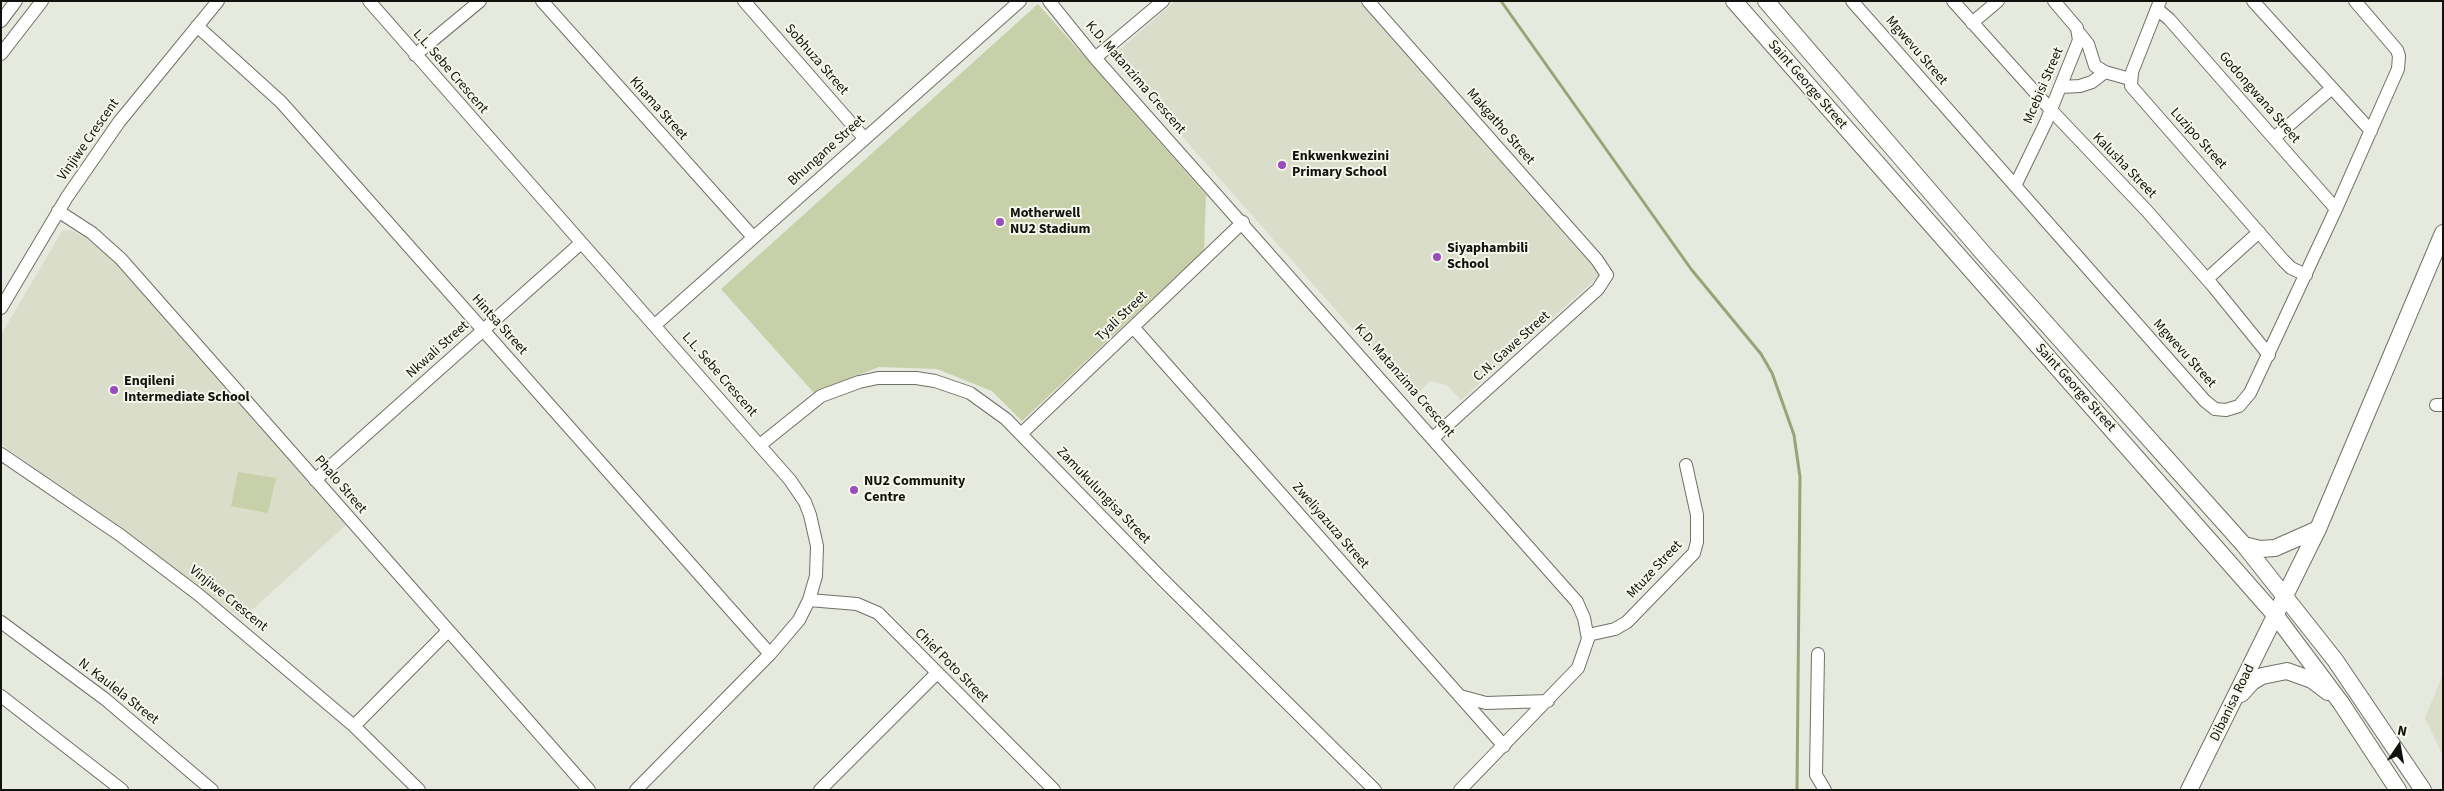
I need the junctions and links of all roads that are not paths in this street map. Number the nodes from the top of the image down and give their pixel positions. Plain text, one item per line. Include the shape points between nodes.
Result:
1 (16, 1) edge
2 (42, 1) edge
3 (218, 1) edge
4 (369, 1) edge
5 (480, 1) edge
6 (542, 1) edge
7 (744, 1) edge
8 (1020, 1) edge
9 (1048, 1) edge
10 (1163, 1) edge
11 (1368, 1) edge
12 (1734, 1) edge
13 (1766, 1) edge
14 (1852, 1) edge
15 (1953, 1) edge
16 (1998, 1) edge
17 (2054, 1) edge
18 (2253, 1) edge
19 (2355, 1) edge
20 (2159, 5) edge
21 (1, 21) edge
22 (1972, 23) junction
23 (197, 26) junction
24 (2080, 34) junction
25 (1, 54) edge
26 (415, 55) junction
27 (1095, 58) junction
28 (2105, 72) junction
29 (2130, 79) junction
30 (2060, 87) junction
31 (2332, 88) junction
32 (2051, 110) junction
33 (2371, 131) junction
34 (864, 138) junction
35 (2274, 138) junction
36 (2015, 186) junction
37 (2336, 209) junction
38 (58, 211) junction
39 (1243, 222) junction
40 (2260, 232) junction
41 (2443, 232) edge
42 (753, 237) junction
43 (581, 243) junction
44 (1607, 275) joint
45 (2306, 275) junction
46 (2207, 279) junction
47 (1, 308) edge
48 (654, 325) junction
49 (1133, 327) junction
50 (484, 330) junction
51 (2269, 355) junction
52 (1021, 434) junction
53 (1433, 438) junction
54 (760, 445) junction
55 (1, 454) edge
56 (1686, 465) dead end
57 (315, 480) junction
58 (2318, 529) junction
59 (2244, 545) junction
60 (2286, 596) junction
61 (809, 600) junction
62 (2276, 616) junction
63 (1, 622) edge
64 (448, 632) junction
65 (1588, 635) junction
66 (770, 654) junction
67 (1818, 654) dead end
68 (936, 673) junction
69 (1, 696) edge
70 (1460, 696) junction
71 (1548, 701) junction
72 (2341, 703) junction
73 (2230, 707) junction
74 (354, 726) junction
75 (1504, 746) junction
76 (122, 790) edge
77 (212, 790) edge
78 (419, 790) edge
79 (589, 790) edge
80 (636, 790) edge
81 (820, 790) edge
82 (1054, 790) edge
83 (1375, 790) edge
84 (1460, 790) edge
85 (1825, 790) edge
86 (2189, 790) edge
87 (2398, 790) edge
88 (2423, 790) edge

1 - 21 street
2 - 25 street
3 - 23 street, Vinjiwe Crescent
4 - 26 street, L.L. Sebe Crescent
5 - 26 street
6 - 42 street, Khama Street
7 - 34 street, Sobhuza Street
8 - 34 street, Bhungane Street
9 - 27 street, K.D. Matanzima Crescent
10 - 27 street
11 - 44 street, Makgatho Street
12 - 62 main road, Saint George Street
13 - 59 main road, Saint George Street via 1977,246
14 - 36 street, Mgwevu Street
15 - 22 street, Kalusha Street
16 - 22 street
17 - 24 street
18 - 31 street
19 - 33 street, Mgwevu Street via 2391,41 2399,56 2398,69
20 - 29 street
20 - 35 street, Godongwana Street
22 - 32 street, Kalusha Street
23 - 38 street, Vinjiwe Crescent via 119,122
23 - 50 street, Hintsa Street via 281,102
24 - 28 street via 2088,44 2093,63
24 - 30 street, Mcebisi Street
26 - 43 street, L.L. Sebe Crescent
27 - 39 street, K.D. Matanzima Crescent
28 - 29 street
28 - 30 street via 2080,86
29 - 40 street, Luzipo Street via 2135,92
30 - 32 street, Mcebisi Street
31 - 33 street
31 - 35 street
32 - 36 street, Mcebisi Street
32 - 46 street, Kalusha Street
33 - 37 street, Mgwevu Street
34 - 42 street, Bhungane Street
35 - 37 street, Godongwana Street
36 - 51 street, Mgwevu Street via 2210,406 2226,410 2239,406 2250,393
37 - 45 street, Mgwevu Street
38 - 47 street, Vinjiwe Crescent
38 - 57 street, Phalo Street via 111,248
39 - 49 street, Tyali Street
39 - 53 street, K.D. Matanzima Crescent
40 - 45 street, Luzipo Street via 2291,268
40 - 46 street
41 - 58 main road, Dibanisa Road
42 - 48 street, Bhungane Street
43 - 48 street, L.L. Sebe Crescent
43 - 50 street, Nkwali Street
44 - 53 street, C.N. Gawe Street via 1598,289
45 - 51 street, Mgwevu Street
46 - 51 street, Kalusha Street
48 - 54 street, L.L. Sebe Crescent
49 - 52 street, Tyali Street
49 - 70 street, Zweliyazuza Street
50 - 57 street, Nkwali Street
50 - 66 street, Hintsa Street
52 - 54 street, Zamukulungisa Street via 994,408 970,393 935,381 878,378 821,396
52 - 83 street, Zamukulungisa Street
53 - 65 street, K.D. Matanzima Crescent via 1577,602
54 - 61 street, L.L. Sebe Crescent via 799,491 810,515 816,534 817,562
55 - 74 street, Vinjiwe Crescent via 40,478 174,574
56 - 65 street, Mtuze Street via 1697,515 1694,554 1627,622 1615,629
57 - 64 street, Phalo Street
58 - 59 main road via 2275,548
58 - 60 main road, Dibanisa Road
59 - 60 main road, Saint George Street
60 - 62 main road, Dibanisa Road
60 - 88 main road, Saint George Street via 2335,660
61 - 66 street, L.L. Sebe Crescent via 790,632
61 - 68 street, Chief Poto Street via 869,608 885,620
62 - 72 main road, Saint George Street
62 - 73 main road, Dibanisa Road
63 - 77 street, N. Kaulela Street via 105,699
64 - 74 street
64 - 79 street, Phalo Street
65 - 71 street via 1578,668
66 - 80 street, L.L. Sebe Crescent
67 - 85 street via 1816,775
68 - 81 street
68 - 82 street, Chief Poto Street
69 - 76 street
70 - 71 street via 1486,703
70 - 75 street, Zweliyazuza Street
71 - 75 street
72 - 73 main road via 2312,680 2287,671 2271,673 2252,682
72 - 87 main road, Saint George Street
73 - 86 main road, Dibanisa Road
74 - 78 street, Vinjiwe Crescent
75 - 84 street

